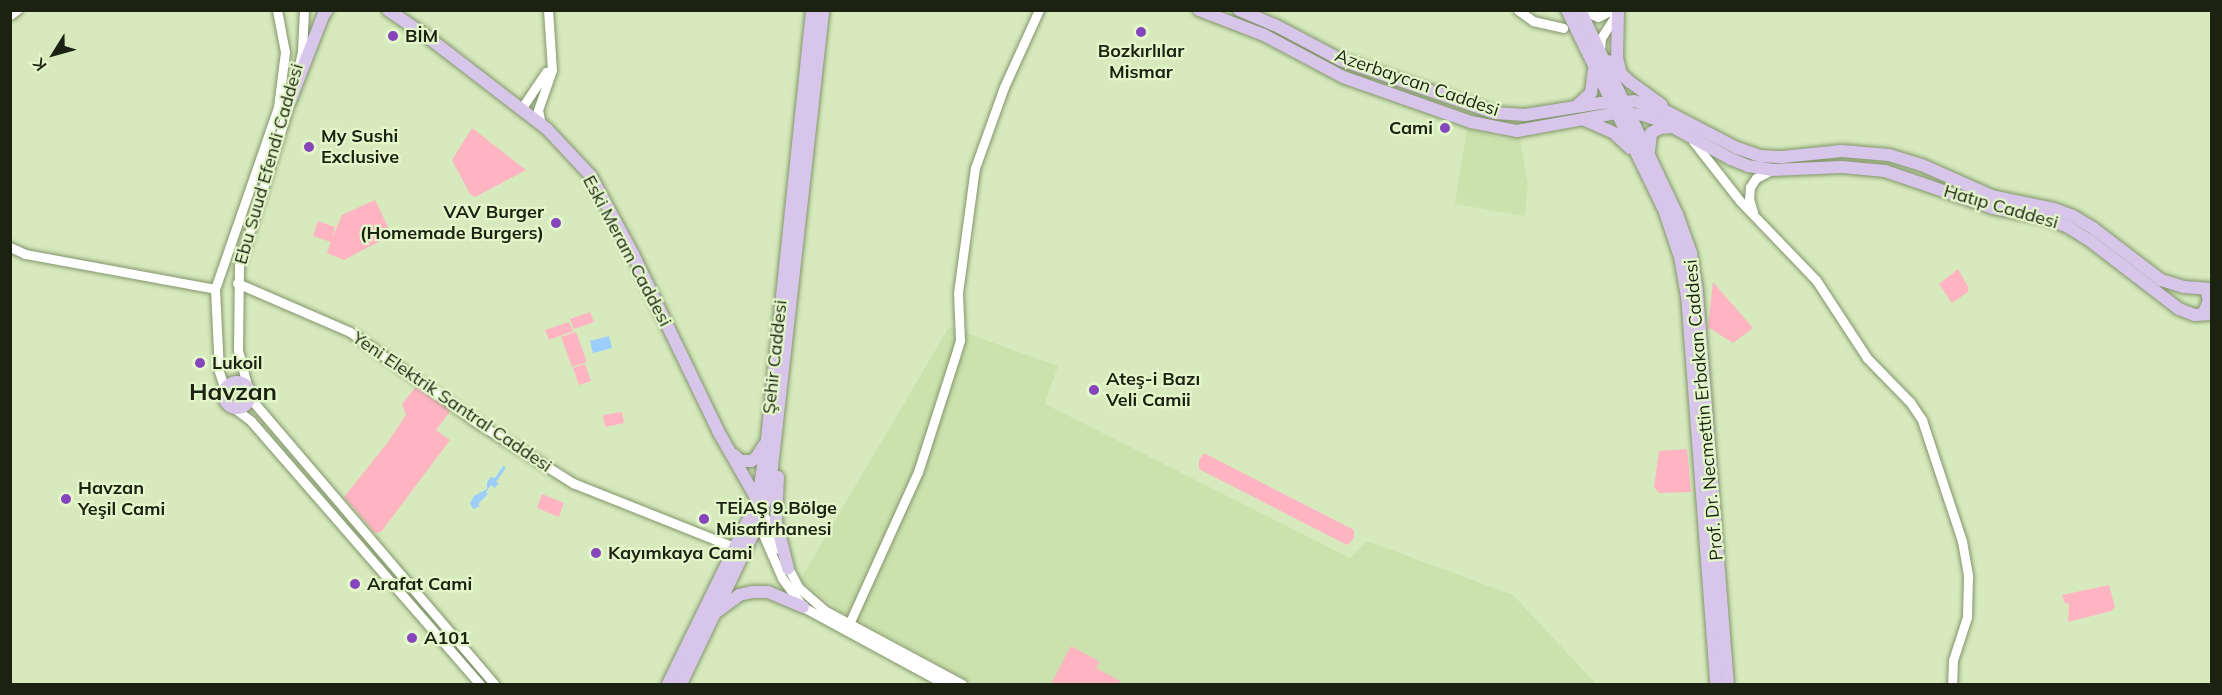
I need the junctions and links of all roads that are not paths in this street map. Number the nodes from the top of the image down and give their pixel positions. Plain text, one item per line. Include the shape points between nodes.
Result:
1 (17, 10) edge
2 (277, 10) edge
3 (304, 10) edge
4 (327, 10) edge
5 (388, 10) edge
6 (542, 10) edge
7 (548, 10) edge
8 (812, 10) edge
9 (823, 10) edge
10 (1039, 10) edge
11 (1199, 10) edge
12 (1239, 10) edge
13 (1518, 10) edge
14 (1567, 10) edge
15 (1580, 10) edge
16 (1616, 11) edge
17 (10, 15) edge
18 (1563, 28) dead end
19 (1596, 56) junction
20 (1622, 75) junction
21 (290, 101) junction
22 (1621, 107) junction
23 (521, 109) junction
24 (1570, 109) junction
25 (1581, 119) junction
26 (541, 125) junction
27 (1678, 125) junction
28 (1734, 154) junction
29 (1644, 155) junction
30 (1772, 170) junction
31 (1754, 215) junction
32 (10, 247) edge
33 (237, 283) junction
34 (215, 289) junction
35 (2204, 289) edge
36 (2179, 309) junction
37 (2207, 314) edge
38 (225, 390) junction
39 (249, 394) junction
40 (234, 408) junction
41 (718, 431) junction
42 (772, 441) junction
43 (734, 455) junction
44 (758, 511) junction
45 (734, 547) junction
46 (788, 568) junction
47 (803, 607) junction
48 (715, 614) junction
49 (849, 624) junction
50 (480, 684) edge
51 (494, 684) edge
52 (668, 684) edge
53 (681, 684) edge
54 (945, 684) edge
55 (962, 684) edge
56 (1716, 684) edge
57 (1728, 684) edge
58 (1952, 684) edge

1 - 17 street
2 - 34 street, Ebu Suud Efendi Caddesi via 285,52 278,107
3 - 21 street, Ebu Suud Efendi Caddesi via 302,51
4 - 21 main road
5 - 23 main road, Eski Meram Caddesi
6 - 23 street via 548,66 545,77
7 - 26 street via 552,70 538,110
8 - 42 main road, Şehir Caddesi
9 - 42 main road, Şehir Caddesi
10 - 49 street via 1004,87 975,168 958,293 960,340 954,360 918,472
11 - 25 main road, Azerbaycan Caddesi via 1264,35 1343,77 1472,122 1517,131
12 - 24 main road, Azerbaycan Caddesi via 1350,64 1496,113 1525,115
13 - 18 street via 1533,21
14 - 19 main road
15 - 16 street via 1598,17
15 - 19 main road
16 - 19 street
16 - 20 main road via 1617,58
19 - 20 main road
19 - 22 main road, Prof. Dr. Necmettin Erbakan Caddesi
19 - 24 main road via 1592,92
20 - 27 main road
21 - 33 street, Ebu Suud Efendi Caddesi
22 - 24 main road, Azerbaycan Caddesi
22 - 25 main road, Azerbaycan Caddesi
22 - 27 main road, Azerbaycan Caddesi via 1652,105
22 - 29 main road, Prof. Dr. Necmettin Erbakan Caddesi
23 - 26 main road, Eski Meram Caddesi
25 - 29 main road via 1614,133
26 - 41 main road, Eski Meram Caddesi via 591,176
27 - 28 main road, Azerbaycan Caddesi
27 - 28 main road, Azerbaycan Caddesi
27 - 29 main road via 1651,133
27 - 31 street
28 - 30 main road, Hatıp Caddesi
28 - 35 main road, Hatıp Caddesi via 1889,154 1992,196 2073,216 2161,280
29 - 56 main road, Prof. Dr. Necmettin Erbakan Caddesi via 1673,234 1685,285
29 - 57 main road, Prof. Dr. Necmettin Erbakan Caddesi via 1684,229 1695,276
30 - 31 street via 1756,178 1750,187
30 - 36 main road, Hatıp Caddesi via 1842,167 1885,171 1993,208 2045,218 2089,240
31 - 58 street via 1816,280 1867,358 1922,420 1962,541 1968,576 1967,617 1953,660
32 - 34 street via 25,254
33 - 39 street, Ebu Suud Efendi Caddesi via 238,350
33 - 45 street, Yeni Elektrik Santral Caddesi via 358,337 476,422 573,483
34 - 38 street, Ebu Suud Efendi Caddesi via 219,371
35 - 36 main road via 2185,295
35 - 37 main road via 2210,302
36 - 37 main road, Hatıp Caddesi via 2195,315
38 - 39 main road via 238,382
38 - 40 main road via 225,401
39 - 40 main road via 246,405
39 - 51 street, Ebu Suud Efendi Caddesi
40 - 50 street via 251,422
41 - 43 main road, Eski Meram Caddesi
41 - 44 main road, Eski Meram Caddesi via 725,452
42 - 43 main road via 756,459 745,461
42 - 44 main road, Şehir Caddesi
42 - 46 main road via 776,521
43 - 44 main road, Eski Meram Caddesi
44 - 45 main road, Şehir Caddesi
44 - 46 street, Eski Meram Caddesi
44 - 47 street, Eski Meram Caddesi via 782,578
44 - 48 main road, Şehir Caddesi
45 - 52 main road, Şehir Caddesi
46 - 49 street, Eski Meram Caddesi via 807,597
47 - 48 main road via 768,592 752,591 739,595
47 - 54 street, Eski Meram Caddesi
48 - 53 main road, Şehir Caddesi
49 - 55 street, Eski Meram Caddesi

